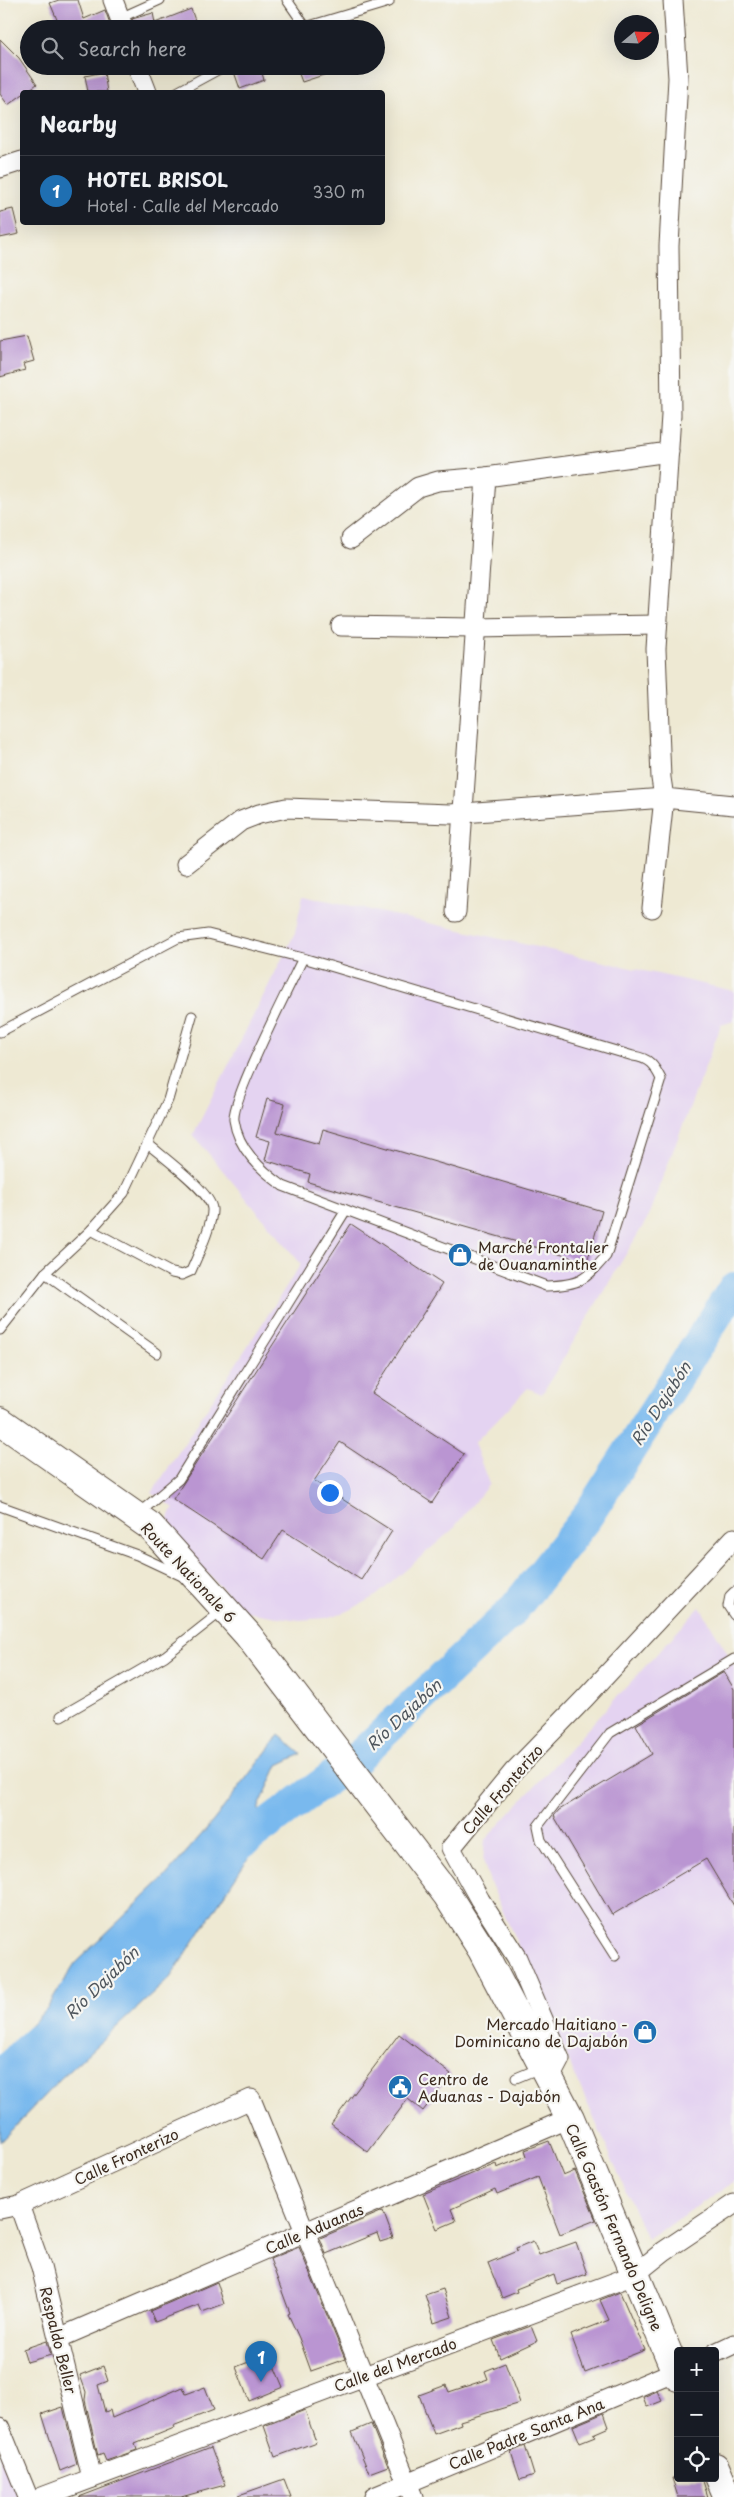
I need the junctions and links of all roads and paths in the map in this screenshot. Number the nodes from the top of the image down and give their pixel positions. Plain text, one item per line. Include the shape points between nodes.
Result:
1 (113, 0) edge
2 (160, 0) edge
3 (287, 0) edge
4 (389, 0) edge
5 (674, 0) edge
6 (121, 20) edge
7 (127, 20) edge
8 (298, 20) edge
9 (326, 20) edge
10 (140, 75) edge
11 (208, 75) edge
12 (146, 90) edge
13 (181, 90) edge
14 (20, 161) edge
15 (0, 168) edge
16 (669, 452) junction
17 (486, 477) junction
18 (350, 539) dead end
19 (657, 625) junction
20 (341, 626) dead end
21 (476, 628) junction
22 (664, 798) junction
23 (734, 805) edge
24 (464, 813) junction
25 (186, 864) dead end
26 (652, 908) dead end
27 (456, 912) dead end
28 (303, 958) junction
29 (192, 1016) dead end
30 (0, 1032) edge
31 (148, 1144) junction
32 (346, 1210) junction
33 (91, 1230) junction
34 (45, 1272) junction
35 (0, 1330) edge
36 (157, 1353) dead end
37 (0, 1421) edge
38 (0, 1506) edge
39 (136, 1516) junction
40 (734, 1538) edge
41 (202, 1586) junction
42 (734, 1592) edge
43 (224, 1609) junction
44 (734, 1616) edge
45 (734, 1658) edge
46 (61, 1716) dead end
47 (447, 1895) joint
48 (615, 1956) dead end
49 (546, 2074) junction
50 (516, 2078) dead end
51 (570, 2118) junction
52 (734, 2204) edge
53 (19, 2205) junction
54 (0, 2209) edge
55 (306, 2231) junction
56 (634, 2275) junction
57 (59, 2338) junction
58 (734, 2344) edge
59 (719, 2351) edge
60 (674, 2366) edge
61 (674, 2374) edge
62 (364, 2375) junction
63 (0, 2428) edge
64 (719, 2476) edge
65 (92, 2478) junction
66 (410, 2490) edge
67 (28, 2497) edge
68 (42, 2497) edge
69 (374, 2497) edge
70 (728, 2497) edge

1 - 6 street
2 - 7 lane
3 - 8 lane
4 - 9 lane
5 - 16 street via 678,78 669,246
10 - 12 street
11 - 13 lane
14 - 15 street
16 - 17 street
16 - 19 street
17 - 18 street via 438,481 418,487
17 - 21 street
19 - 21 street
19 - 22 street
20 - 21 street
21 - 24 street
22 - 23 street
22 - 24 street
22 - 26 street
24 - 25 street via 286,808 241,822
24 - 27 street
28 - 30 lane via 208,934 178,938
28 - 32 lane via 245,1080 233,1118 242,1143 260,1170 283,1186
28 - 32 lane via 644,1057 653,1064 661,1079 606,1256 594,1270 573,1285 546,1286
29 - 31 lane via 168,1100
31 - 33 lane via 124,1194
31 - 33 lane via 207,1196 212,1210 191,1271 182,1275 172,1273
32 - 39 lane via 179,1479
33 - 34 lane
34 - 35 lane
34 - 36 lane
37 - 39 main road, Route Nationale 6
38 - 41 lane via 137,1556
39 - 41 main road, Route Nationale 6 via 150,1526
40 - 49 street, Calle Fronterizo via 514,1771 450,1848 517,1958 560,2059
41 - 43 main road, Route Nationale 6
42 - 44 lane via 728,1606
43 - 46 lane via 165,1656
43 - 47 main road, Route Nationale 6 via 271,1664
45 - 48 lane via 610,1733 538,1826 541,1840
47 - 49 main road, Calle Gastón Fernando Deligne via 482,1950
49 - 50 lane
49 - 51 main road, Calle Gastón Fernando Deligne
51 - 55 street, Calle Aduanas
51 - 56 main road, Calle Gastón Fernando Deligne
52 - 56 street, Calle del Mercado
53 - 54 street, Calle Fronterizo
53 - 55 street, Calle Fronterizo via 252,2099
53 - 57 street, Respaldo Beller via 41,2267
55 - 57 street, Calle Aduanas
55 - 62 street
56 - 60 main road, Calle Gastón Fernando Deligne
56 - 62 street, Calle del Mercado
57 - 65 street, Respaldo Beller
58 - 59 street
61 - 66 street, Calle Padre Santa Ana
62 - 65 street, Calle del Mercado
62 - 66 street
63 - 67 street
64 - 70 main road
65 - 68 street, Calle del Mercado
66 - 69 street, Calle Padre Santa Ana

